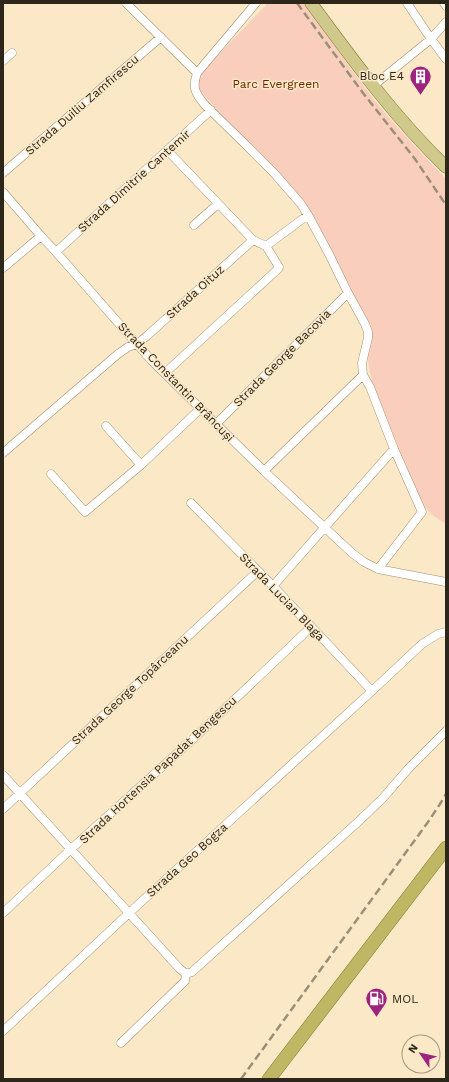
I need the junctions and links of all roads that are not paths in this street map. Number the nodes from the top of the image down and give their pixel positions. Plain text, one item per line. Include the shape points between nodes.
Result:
1 (126, 3) edge
2 (256, 3) edge
3 (311, 3) edge
4 (407, 3) edge
5 (444, 3) edge
6 (446, 6) edge
7 (446, 22) edge
8 (161, 37) junction
9 (431, 39) junction
10 (12, 52) dead end
11 (446, 59) edge
12 (3, 61) edge
13 (197, 73) junction
14 (373, 86) junction
15 (211, 110) junction
16 (168, 150) junction
17 (446, 167) edge
18 (3, 173) edge
19 (3, 192) edge
20 (218, 204) junction
21 (308, 214) junction
22 (194, 225) dead end
23 (41, 236) junction
24 (253, 240) junction
25 (266, 246) junction
26 (56, 252) junction
27 (3, 268) edge
28 (348, 293) junction
29 (137, 344) junction
30 (165, 373) junction
31 (363, 375) junction
32 (200, 409) junction
33 (216, 424) junction
34 (106, 426) dead end
35 (394, 448) junction
36 (3, 452) edge
37 (141, 465) junction
38 (264, 471) junction
39 (51, 474) dead end
40 (191, 503) dead end
41 (325, 527) junction
42 (378, 569) junction
43 (258, 570) junction
44 (446, 582) edge
45 (273, 586) junction
46 (311, 627) junction
47 (446, 632) edge
48 (372, 691) junction
49 (446, 731) edge
50 (3, 774) edge
51 (20, 793) junction
52 (3, 809) edge
53 (446, 848) edge
54 (71, 849) junction
55 (129, 912) junction
56 (3, 913) edge
57 (186, 974) junction
58 (3, 1031) edge
59 (121, 1043) dead end
60 (269, 1079) edge

1 - 8 street
2 - 13 street
3 - 14 main road
4 - 9 street
5 - 6 street
7 - 9 street
8 - 13 street
8 - 18 street, Strada Duiliu Zamfirescu
9 - 11 street
9 - 14 street
10 - 12 street
13 - 15 street via 194,87
14 - 17 main road
15 - 16 street, Strada Dimitrie Cantemir
15 - 21 street via 274,173
16 - 20 street
16 - 26 street, Strada Dimitrie Cantemir
19 - 23 street, Strada Constantin Brâncuși
20 - 22 street
20 - 24 street
21 - 25 street
21 - 28 street
23 - 26 street, Strada Constantin Brâncuși
23 - 27 street
24 - 25 street
24 - 29 street, Strada Oituz
25 - 30 street via 277,263 278,270
26 - 29 street, Strada Constantin Brâncuși
28 - 31 street via 368,332 362,363
28 - 33 street, Strada George Bacovia
29 - 30 street, Strada Constantin Brâncuși
29 - 36 street, Strada Oituz via 118,354
30 - 32 street, Strada Constantin Brâncuși
31 - 35 street
31 - 38 street
32 - 33 street, Strada Constantin Brâncuși
32 - 37 street
33 - 38 street, Strada Constantin Brâncuși
34 - 37 street
35 - 41 street
35 - 42 street via 422,512
37 - 39 street via 85,512
38 - 41 street, Strada Constantin Brâncuși
40 - 43 street, Strada Lucian Blaga
41 - 42 street, Strada Constantin Brâncuși via 352,553
41 - 45 street
42 - 44 street, Strada Constantin Brâncuși
43 - 45 street, Strada Lucian Blaga
43 - 51 street, Strada George Topârceanu
45 - 46 street, Strada Lucian Blaga
46 - 48 street, Strada Lucian Blaga
46 - 54 street, Strada Hortensia Papadat Bengescu via 192,740
47 - 48 street, Strada Geo Bogza via 422,644
48 - 55 street, Strada Geo Bogza
49 - 57 street via 359,821 192,972
50 - 51 street
51 - 52 street, Strada George Topârceanu
51 - 54 street
53 - 60 highway
54 - 55 street
54 - 56 street, Strada Hortensia Papadat Bengescu
55 - 57 street
55 - 58 street, Strada Geo Bogza
57 - 59 street via 185,981

